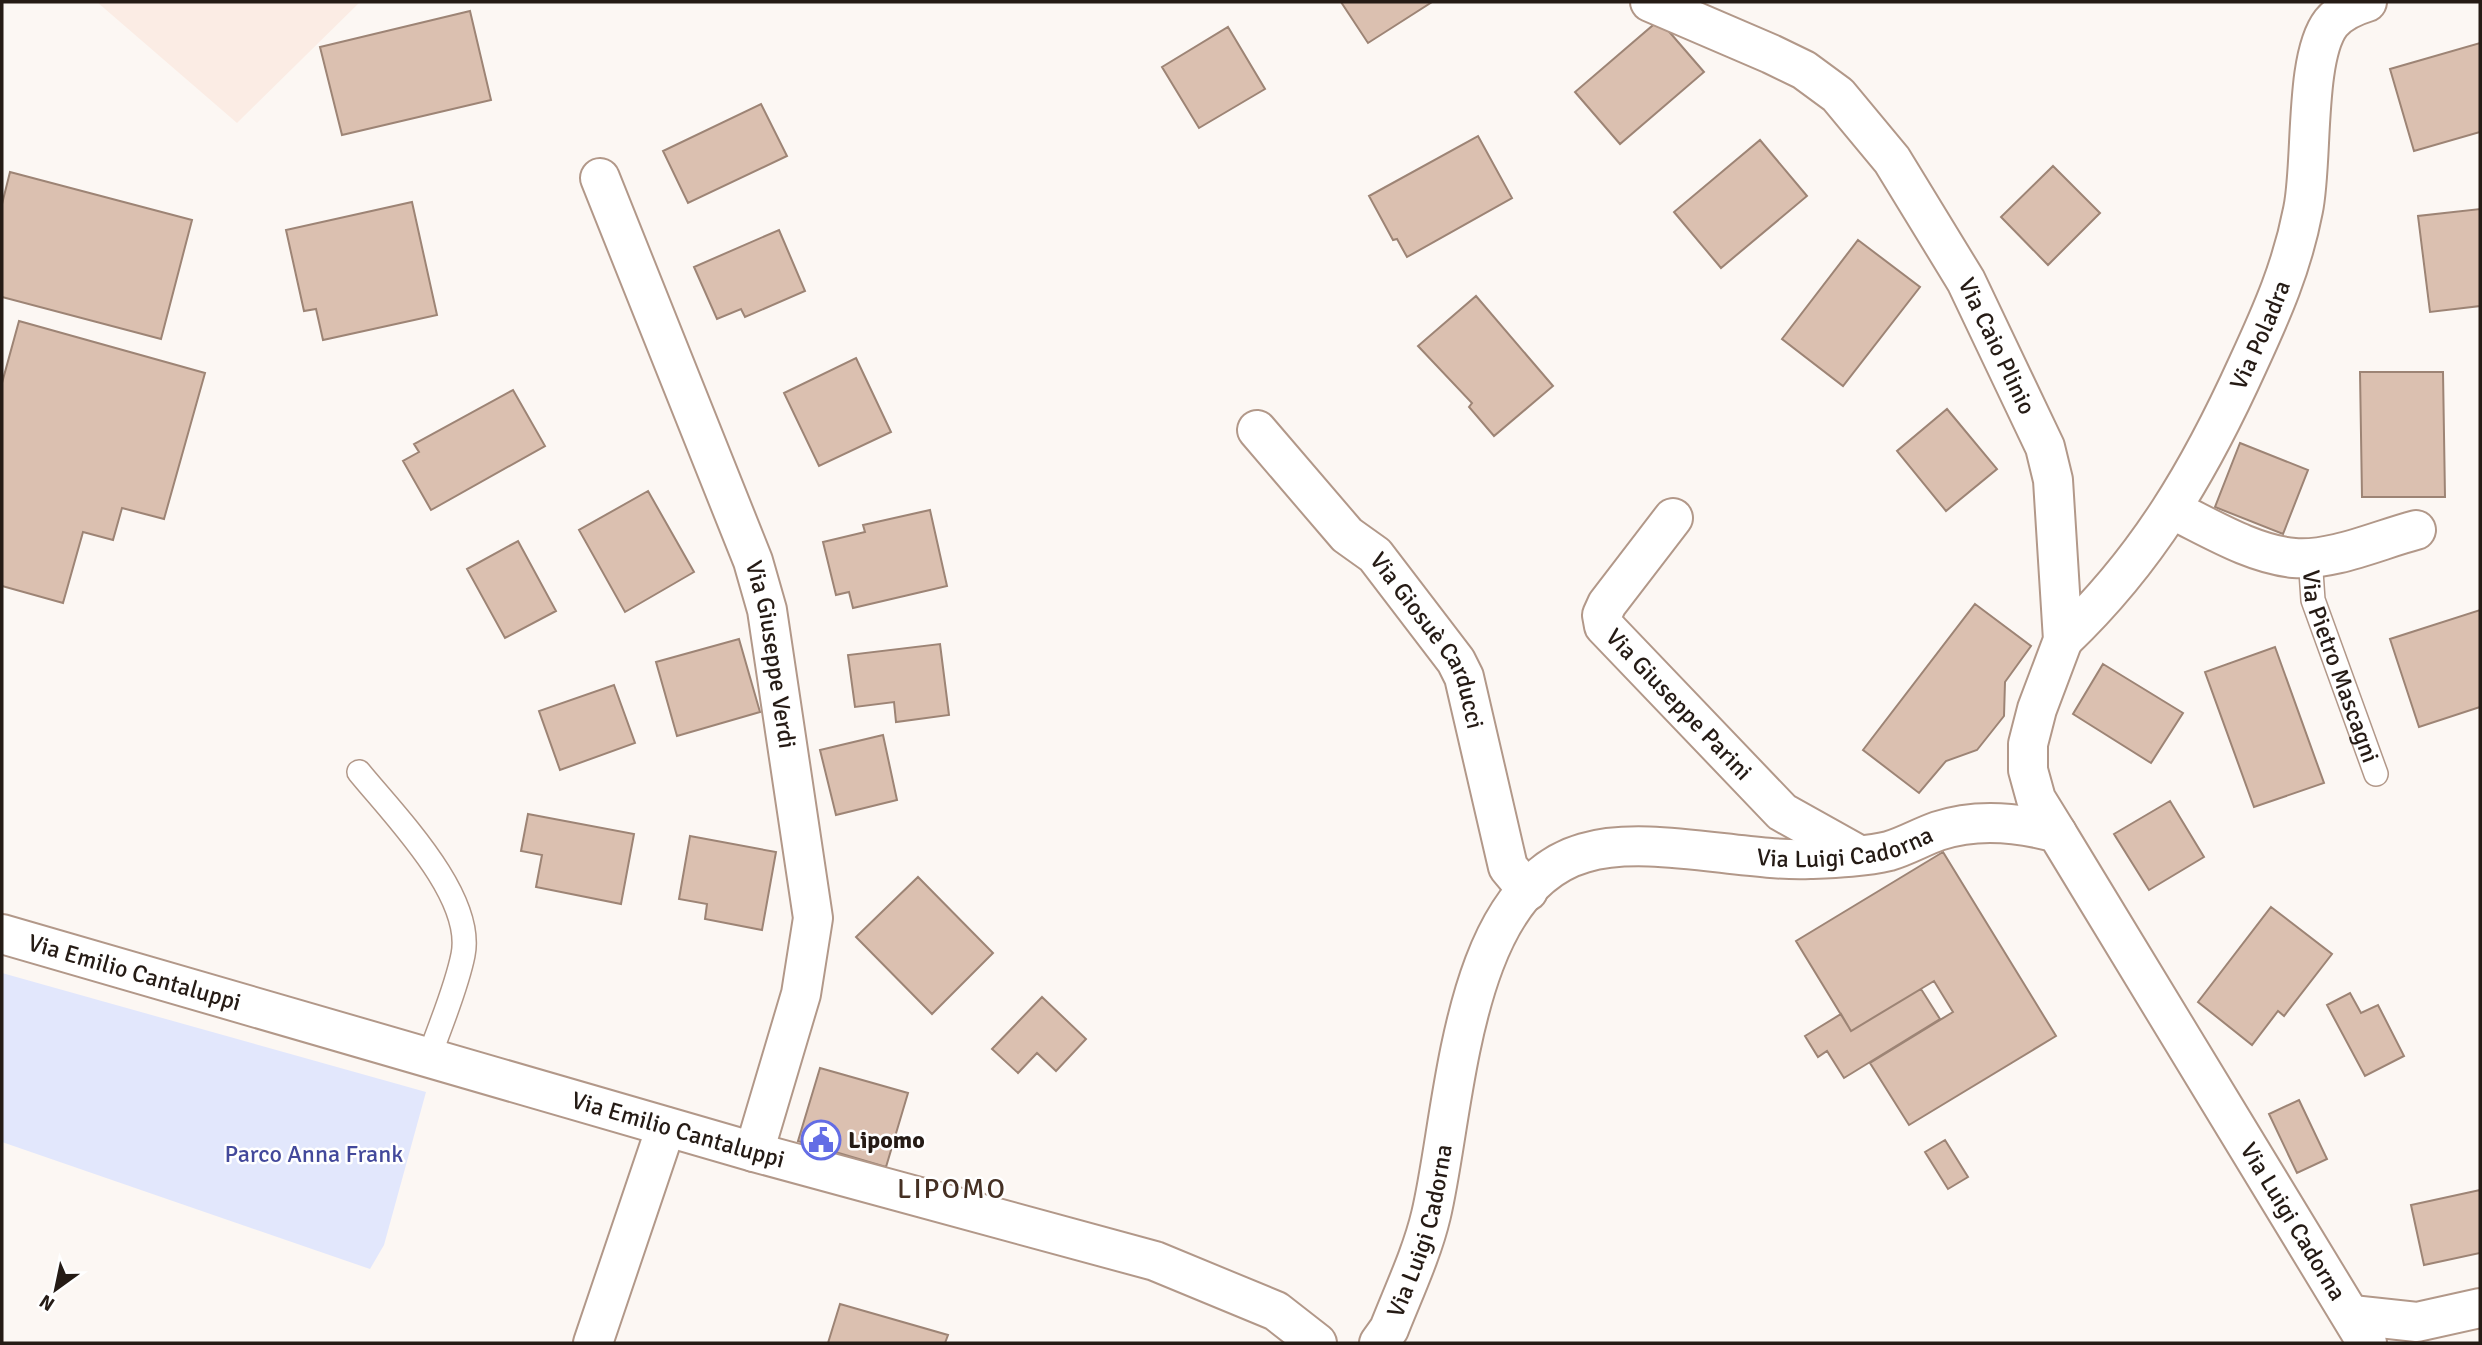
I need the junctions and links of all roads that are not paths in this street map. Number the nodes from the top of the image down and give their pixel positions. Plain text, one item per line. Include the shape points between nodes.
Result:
1 (1650, 2) edge
2 (2367, 2) edge
3 (2331, 11) edge
4 (600, 178) dead end
5 (1257, 430) dead end
6 (2173, 510) junction
7 (1673, 518) dead end
8 (2416, 530) dead end
9 (2310, 557) junction
10 (2063, 640) junction
11 (359, 772) dead end
12 (2376, 774) dead end
13 (2057, 833) junction
14 (1859, 855) junction
15 (1528, 891) junction
16 (2, 934) edge
17 (429, 1058) junction
18 (666, 1127) junction
19 (754, 1152) junction
20 (2480, 1308) edge
21 (2359, 1329) edge
22 (2407, 1333) edge
23 (593, 1343) edge
24 (1317, 1343) edge
25 (1379, 1343) edge

1 - 10 street, Via Caio Plinio via 1804,70 1838,95 1865,124 1918,199 1966,281 2045,447 2055,505
2 - 3 street, Via Poladra
3 - 6 street, Via Poladra via 2319,47 2305,203 2294,258 2226,414
4 - 19 street, Via Giuseppe Verdi via 753,561 767,610 813,918 801,994
5 - 15 street, Via Giosuè Carducci via 1347,535 1376,555 1456,661 1464,677 1508,867
6 - 9 street, Via Pietro Mascagni via 2254,546 2293,558
6 - 10 street, Via Poladra via 2119,584
7 - 14 street, Via Giuseppe Parini via 1607,604 1604,626 1782,812
8 - 9 street, Via Pietro Mascagni
9 - 12 lane, Via Pietro Mascagni via 2313,600
10 - 13 street, Via Caio Plinio via 2028,744 2028,770 2036,799
11 - 17 lane via 440,877 464,930 463,955
13 - 14 street, Via Luigi Cadorna via 1982,823 1938,831 1889,851
13 - 21 street, Via Luigi Cadorna
14 - 15 street, Via Luigi Cadorna via 1807,859 1621,847 1584,853 1550,867
15 - 25 street, Via Luigi Cadorna via 1514,905 1492,943 1476,988 1431,1216 1389,1329
16 - 17 street, Via Emilio Cantaluppi
17 - 18 street, Via Emilio Cantaluppi
18 - 19 street, Via Emilio Cantaluppi
18 - 23 street
19 - 24 street, Via Emilio Cantaluppi via 1155,1261 1276,1311
20 - 22 street
21 - 22 street

